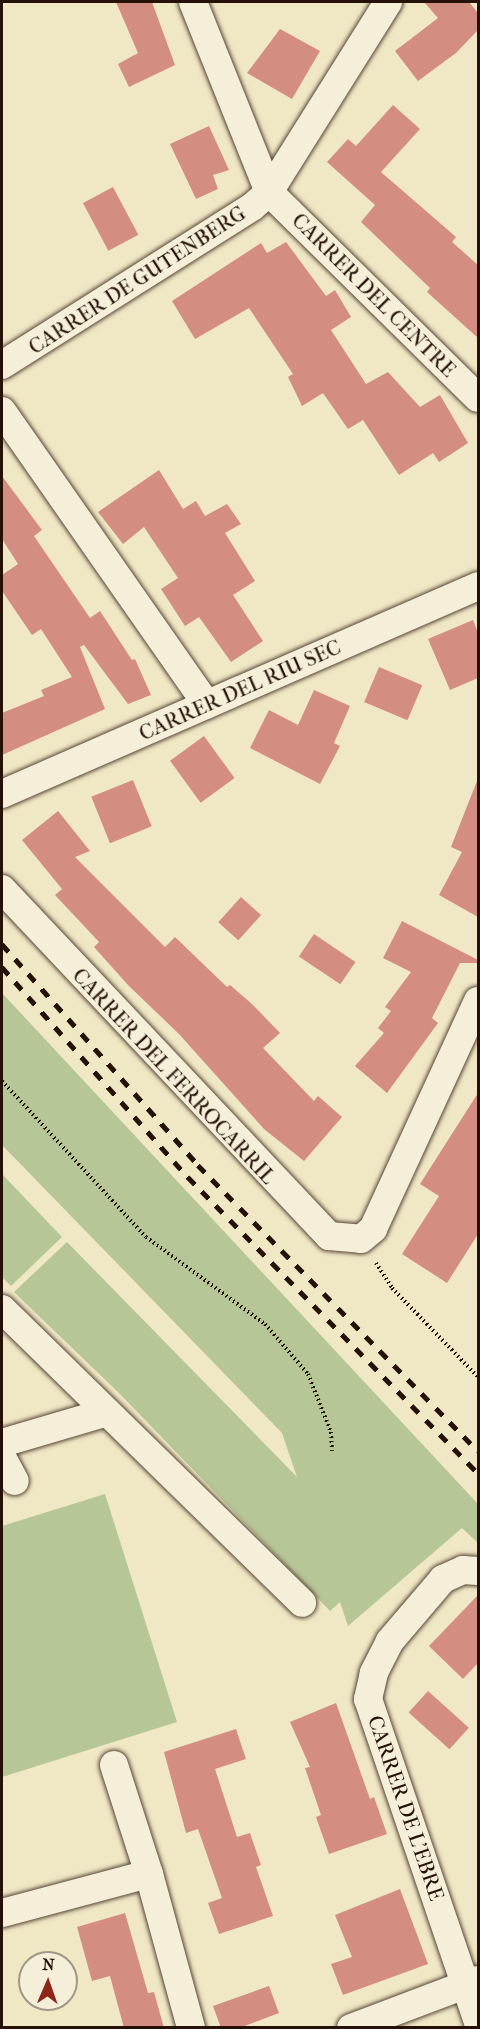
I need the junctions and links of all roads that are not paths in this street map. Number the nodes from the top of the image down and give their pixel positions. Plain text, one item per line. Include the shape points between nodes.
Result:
1 (193, 2) edge
2 (388, 2) edge
3 (269, 192) junction
4 (2, 365) edge
5 (478, 398) edge
6 (2, 411) edge
7 (478, 586) edge
8 (207, 705) junction
9 (2, 794) edge
10 (2, 889) edge
11 (478, 1001) edge
12 (2, 1309) edge
13 (107, 1412) junction
14 (2, 1443) edge
15 (2, 1456) edge
16 (15, 1481) dead end
17 (478, 1571) edge
18 (302, 1604) dead end
19 (114, 1764) dead end
20 (149, 1874) junction
21 (2, 1913) edge
22 (473, 1982) edge
23 (478, 2022) edge
24 (191, 2028) edge
25 (351, 2028) edge

1 - 3 street
2 - 3 street
3 - 4 street, CARRER DE GUTENBERG via 232,220
3 - 5 street, CARRER DEL CENTRE
6 - 8 street
7 - 8 street, CARRER DEL RIU SEC
8 - 9 street, CARRER DEL RIU SEC
10 - 11 street, CARRER DEL FERROCARRIL via 329,1236 361,1239 373,1229
12 - 13 street via 38,1330
13 - 14 street
13 - 18 street via 201,1492
15 - 16 street
17 - 22 street, CARRER DE L'EBRE via 463,1569 443,1579 390,1641 374,1673 368,1699
19 - 20 street
20 - 21 street
20 - 24 street
22 - 23 street, CARRER DE L'EBRE
22 - 25 street

